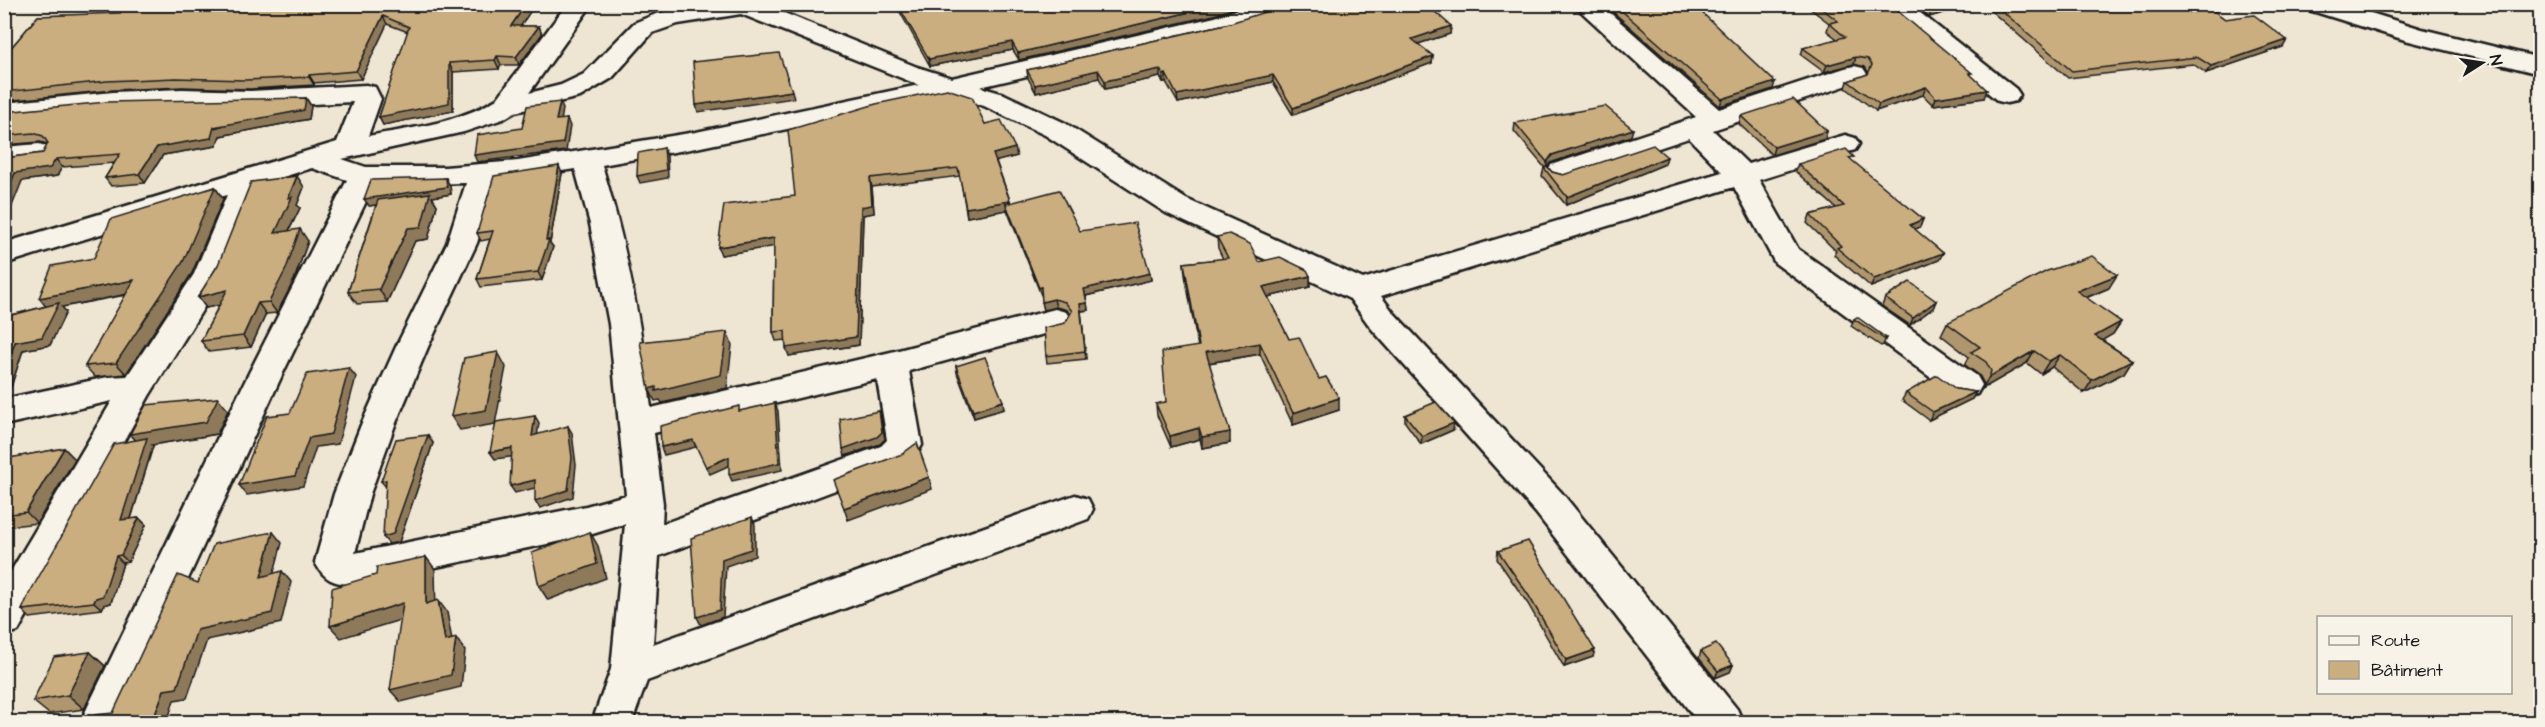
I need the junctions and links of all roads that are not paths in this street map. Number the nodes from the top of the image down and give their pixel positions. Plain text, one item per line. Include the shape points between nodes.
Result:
1 (580, 4) edge
2 (1283, 4) edge
3 (1586, 4) edge
4 (1893, 4) edge
5 (2314, 4) edge
6 (758, 7) edge
7 (2541, 66) edge
8 (1854, 74) dead end
9 (952, 86) junction
10 (2007, 95) dead end
11 (507, 105) junction
12 (4, 111) edge
13 (1703, 122) junction
14 (1845, 144) dead end
15 (39, 153) edge
16 (4, 156) edge
17 (586, 158) junction
18 (356, 162) junction
19 (1561, 171) dead end
20 (484, 173) junction
21 (1742, 175) junction
22 (249, 177) junction
23 (4, 254) edge
24 (1361, 291) junction
25 (1055, 320) dead end
26 (891, 364) junction
27 (1965, 385) dead end
28 (137, 388) junction
29 (4, 412) edge
30 (637, 424) junction
31 (645, 504) junction
32 (1075, 509) dead end
33 (640, 547) junction
34 (4, 619) edge
35 (631, 669) junction
36 (103, 719) edge
37 (612, 723) edge
38 (1722, 723) edge

1 - 11 street
2 - 9 street via 1221,23
3 - 13 street
4 - 10 street
5 - 7 street via 2414,35
6 - 9 street via 908,73
6 - 11 street via 657,22 641,29 601,74 581,86 555,96
8 - 13 street
9 - 17 street via 696,140
9 - 24 street via 994,100 1054,129 1176,206
11 - 18 street via 488,117
12 - 18 street via 113,100 366,93
13 - 19 street
13 - 21 street
14 - 21 street
15 - 16 street
17 - 20 street
17 - 30 street via 605,224 625,324
18 - 20 street via 445,176
18 - 22 street via 312,159
18 - 36 street via 266,373
20 - 31 street via 462,243 378,425 352,494 334,562 340,569 354,569 586,521
21 - 24 street
21 - 27 street via 1786,256
22 - 23 street
22 - 28 street via 209,275
24 - 38 street via 1382,320 1549,503
25 - 26 street
26 - 30 street
26 - 33 street via 905,445 892,455
28 - 29 street via 108,389
28 - 34 street
30 - 31 street
31 - 33 street
32 - 35 street
33 - 35 street
35 - 37 street

